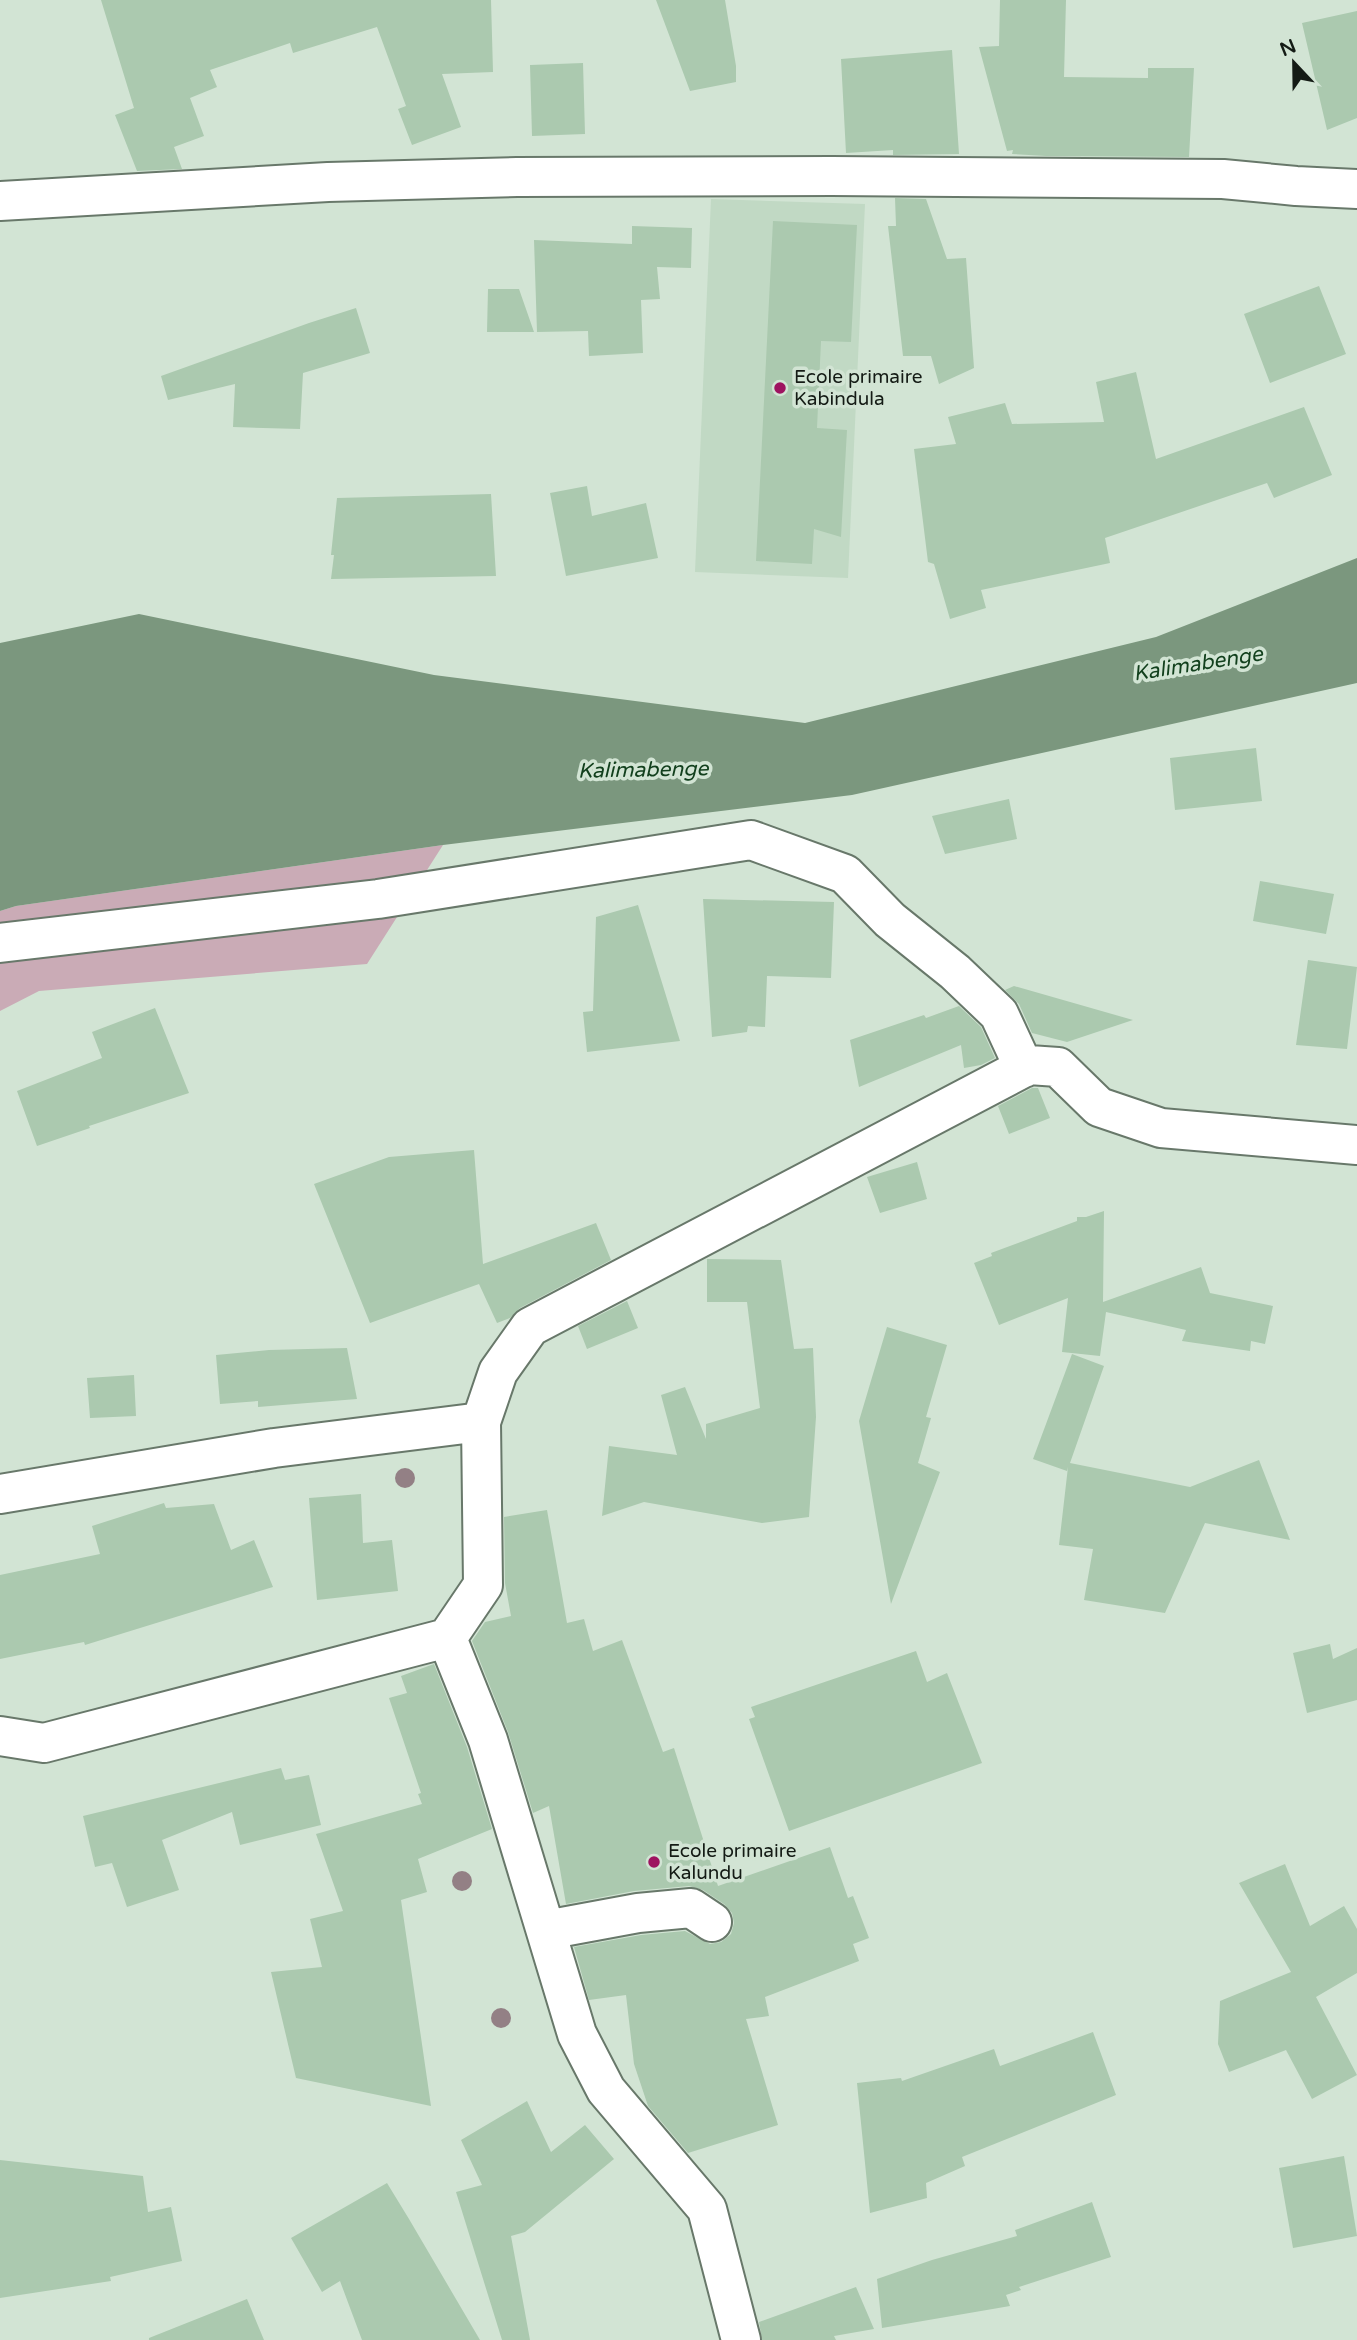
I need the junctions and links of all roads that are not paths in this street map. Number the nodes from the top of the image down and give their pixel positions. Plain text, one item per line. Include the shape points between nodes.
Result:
1 (1357, 189) edge
2 (0, 201) edge
3 (0, 943) edge
4 (1024, 1068) junction
5 (1357, 1146) edge
6 (481, 1422) junction
7 (0, 1494) edge
8 (447, 1638) junction
9 (0, 1736) edge
10 (712, 1922) dead end
11 (546, 1930) junction
12 (741, 2340) edge

1 - 2 street via 1223,178 531,177 328,182
3 - 4 street via 378,899 751,840 845,874 890,920 999,1014
4 - 5 street via 1058,1068 1099,1107 1161,1128
4 - 6 street via 530,1327 498,1373
6 - 7 street via 274,1448
6 - 8 street via 483,1585
8 - 9 street via 44,1743
8 - 11 street via 488,1740
10 - 11 street via 691,1909 638,1913
11 - 12 street via 577,2034 606,2090 708,2209

